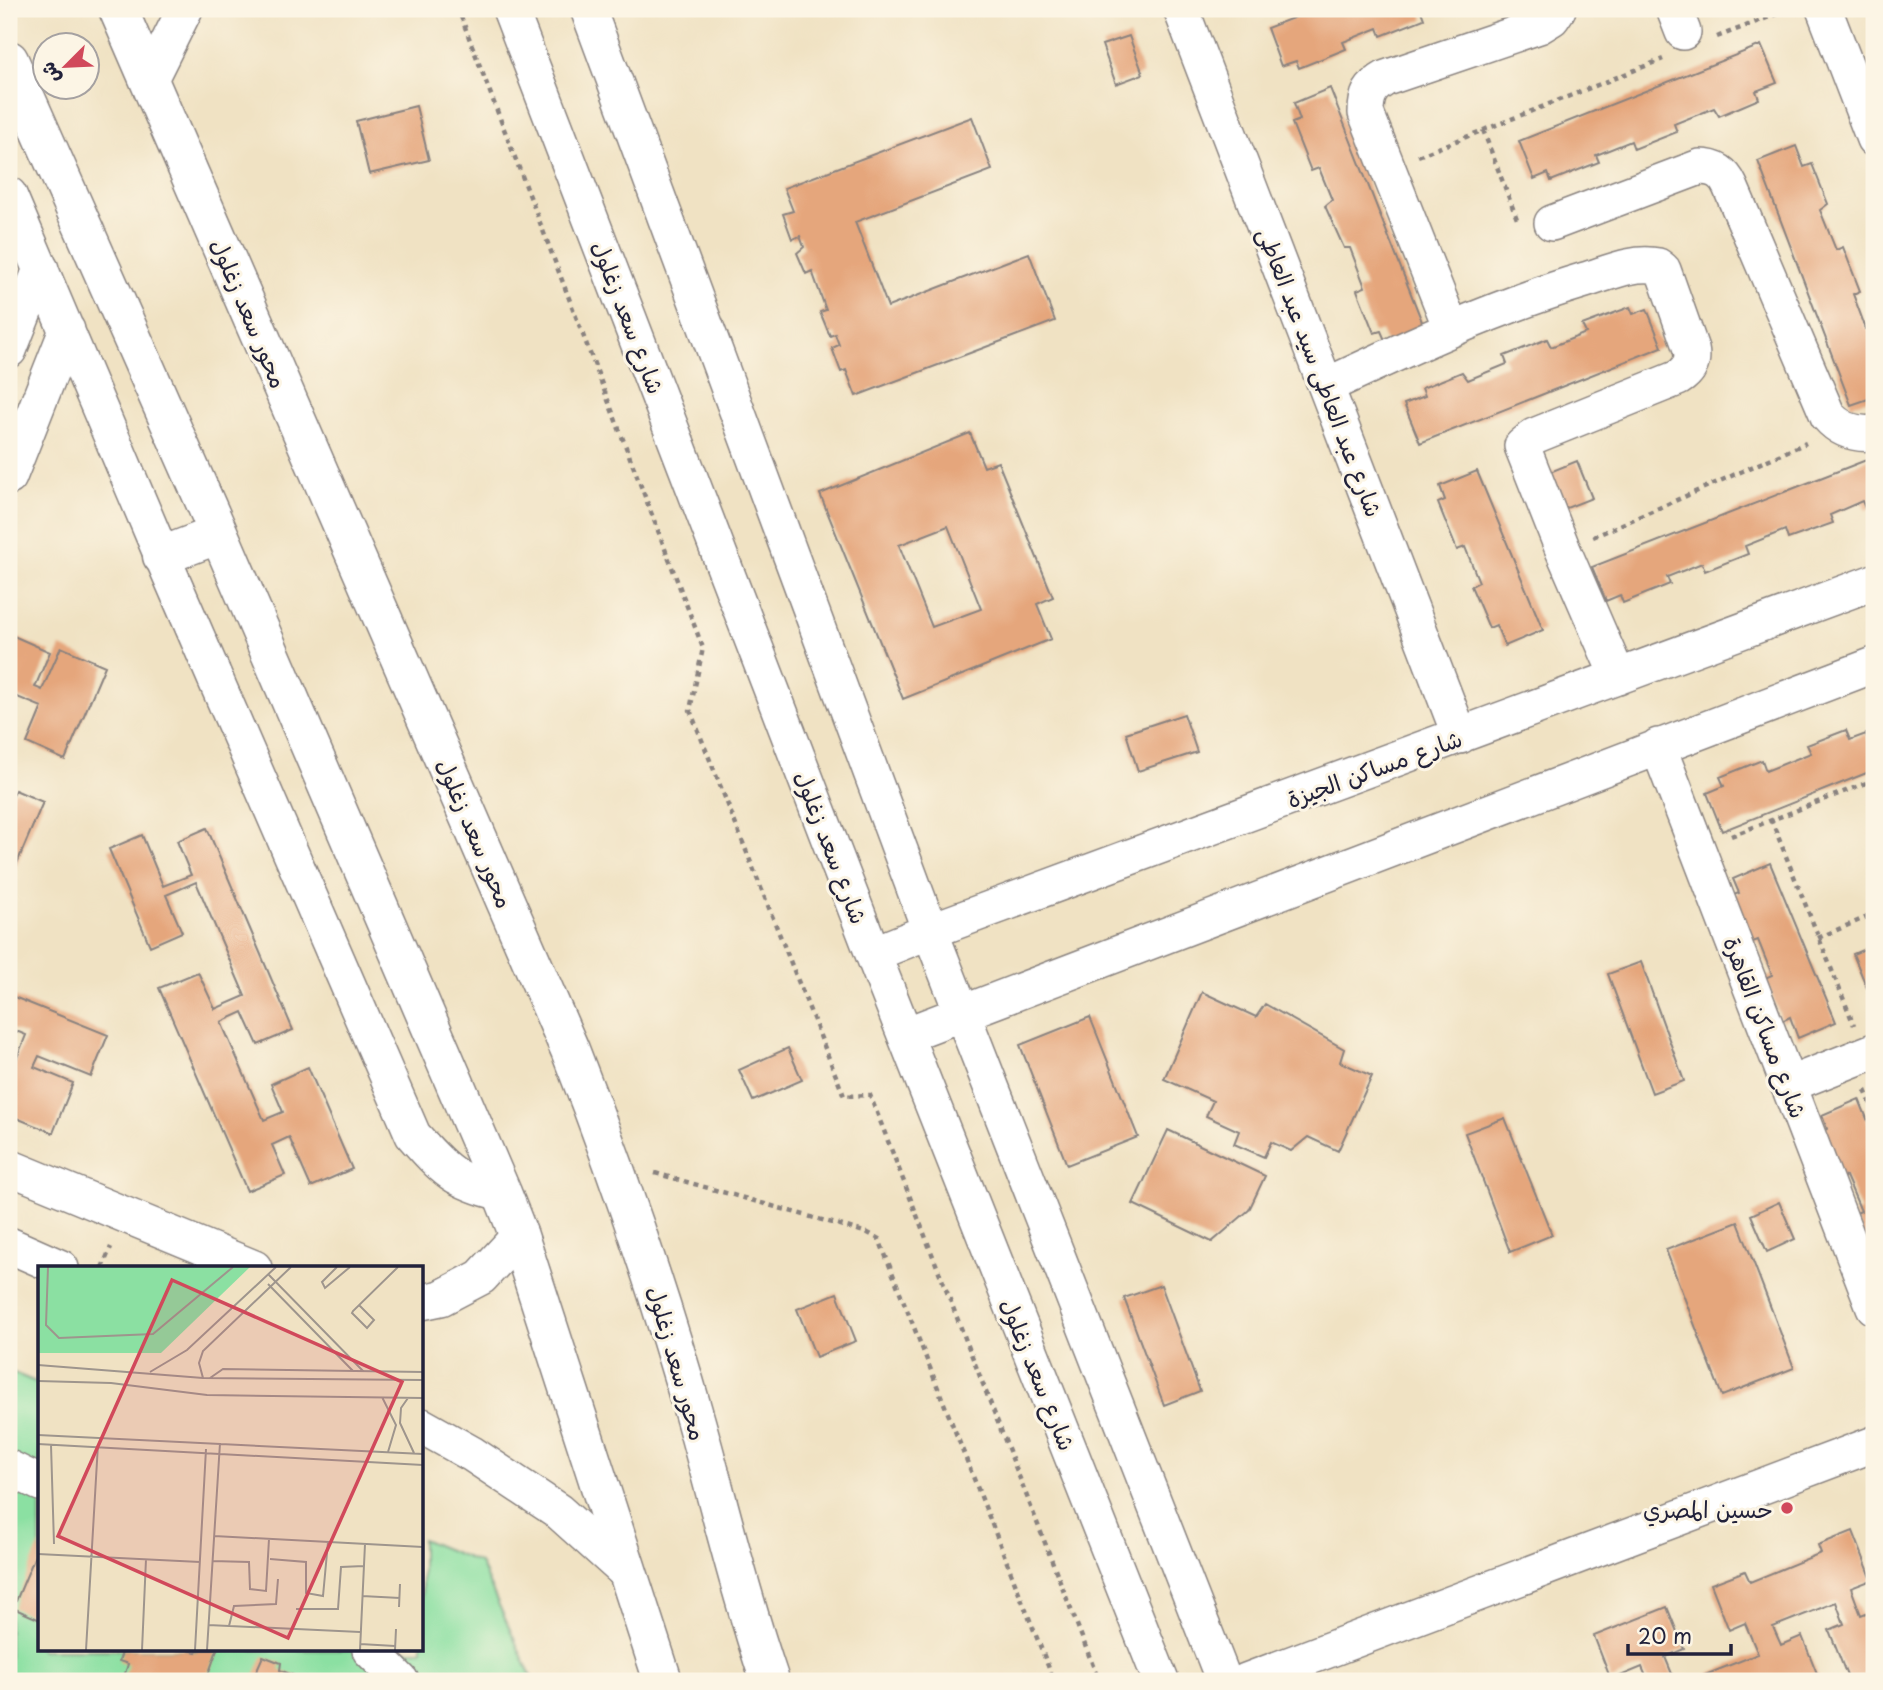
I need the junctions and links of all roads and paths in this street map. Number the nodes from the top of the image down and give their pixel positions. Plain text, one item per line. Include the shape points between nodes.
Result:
1 (118, 9) edge
2 (185, 9) edge
3 (454, 9) edge
4 (510, 9) edge
5 (587, 9) edge
6 (1559, 9) edge
7 (1790, 9) edge
8 (1824, 9) edge
9 (1192, 12) edge
10 (1684, 34) edge
11 (11, 71) edge
12 (149, 81) junction
13 (1483, 130) junction
14 (1874, 139) edge
15 (1388, 168) junction
16 (9, 194) edge
17 (1535, 223) joint
18 (41, 269) junction
19 (1451, 328) junction
20 (66, 330) junction
21 (9, 350) edge
22 (1326, 386) junction
23 (1858, 430) edge
24 (9, 477) edge
25 (219, 534) junction
26 (1563, 550) junction
27 (162, 556) junction
28 (1874, 582) edge
29 (1874, 665) edge
30 (1618, 677) junction
31 (1460, 736) junction
32 (1658, 746) junction
33 (1874, 780) edge
34 (1771, 819) junction
35 (1698, 850) junction
36 (1874, 914) edge
37 (930, 931) junction
38 (1818, 938) junction
39 (873, 954) junction
40 (964, 1013) junction
41 (905, 1035) junction
42 (1870, 1053) edge
43 (1788, 1085) junction
44 (614, 1161) junction
45 (9, 1167) edge
46 (502, 1193) junction
47 (519, 1236) junction
48 (9, 1245) edge
49 (56, 1266) edge
50 (249, 1266) edge
51 (424, 1302) edge
52 (1874, 1307) edge
53 (424, 1427) edge
54 (1874, 1444) edge
55 (9, 1468) edge
56 (38, 1482) edge
57 (628, 1574) junction
58 (372, 1652) edge
59 (401, 1681) edge
60 (663, 1681) edge
61 (770, 1681) edge
62 (1054, 1681) edge
63 (1099, 1681) edge
64 (1161, 1681) edge
65 (1224, 1681) edge
66 (1246, 1681) edge

1 - 12 main road, محور سعد زغلول
2 - 12 street
3 - 63 path via 460,14 703,648 690,710 844,1096 870,1095
4 - 39 street, شارع سعد زغلول
5 - 37 street
6 - 15 street via 1539,26 1373,86 1366,99 1366,113
7 - 10 path
8 - 14 street
9 - 22 street, شارع عبد العاطى سيد عبد العاطى
10 - 13 path
11 - 25 main road
12 - 44 main road, محور سعد زغلول
13 - 15 path
13 - 17 path
15 - 19 street
16 - 18 street
17 - 23 street via 1700,167 1719,172 1730,186 1828,415
18 - 20 street
18 - 21 street
19 - 22 street
19 - 26 street via 1636,264 1662,270 1691,349 1688,369 1678,378 1534,436 1522,446
20 - 24 street
20 - 27 street
22 - 31 street, شارع عبد العاطى سيد عبد العاطى
23 - 26 path
25 - 27 main road
25 - 46 main road
26 - 30 street
27 - 46 street via 414,1135 444,1169 475,1187
28 - 30 street, شارع مساكن الجيزة
29 - 32 street
30 - 31 street, شارع مساكن الجيزة
31 - 37 street, شارع مساكن الجيزة
32 - 35 street, شارع مساكن القاهرة
32 - 40 street
33 - 34 path
34 - 35 path
34 - 38 path
35 - 43 street, شارع مساكن القاهرة
36 - 38 path
37 - 39 street, شارع مساكن الجيزة
37 - 40 street
38 - 42 path
39 - 41 street, شارع سعد زغلول
40 - 41 street
40 - 65 street
41 - 64 street, شارع سعد زغلول
42 - 43 street
43 - 52 street, شارع مساكن القاهرة
44 - 61 main road, محور سعد زغلول via 660,1299
44 - 62 path via 879,1239
45 - 50 street
46 - 47 main road
47 - 51 street via 481,1277
47 - 57 main road
48 - 49 street
53 - 57 street via 558,1511
54 - 66 street
55 - 56 street
57 - 60 main road
58 - 59 street

